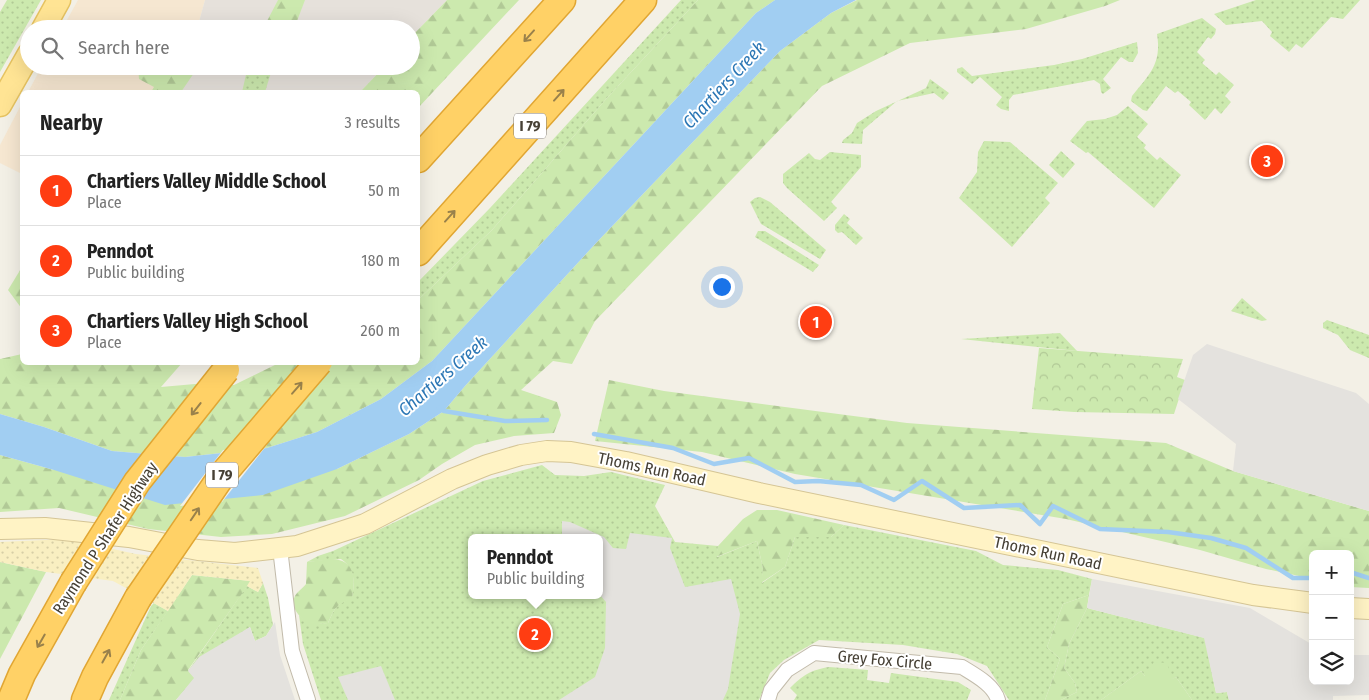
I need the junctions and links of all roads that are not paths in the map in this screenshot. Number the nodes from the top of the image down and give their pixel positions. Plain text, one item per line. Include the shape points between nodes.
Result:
1 (59, 0) edge
2 (562, 0) edge
3 (643, 0) edge
4 (48, 20) edge
5 (20, 70) edge
6 (0, 105) edge
7 (420, 157) edge
8 (420, 250) edge
9 (316, 365) edge
10 (229, 366) edge
11 (0, 529) edge
12 (280, 548) junction
13 (1309, 602) edge
14 (1354, 608) edge
15 (1369, 610) edge
16 (769, 695) edge
17 (11, 700) edge
18 (85, 700) edge
19 (308, 700) edge
20 (998, 700) edge

1 - 4 main road
2 -> 7 highway
8 -> 3 highway, I 79
5 - 6 main road
18 -> 9 highway, I 79, bridge via 138,598 222,474
10 -> 17 highway, Raymond P Shafer Highway, bridge via 137,482 73,583
11 - 12 street, Thoms Run Road via 45,528 235,553
12 - 13 street, Thoms Run Road via 319,541 365,524 486,465 521,454 571,452 1235,592
12 - 19 street via 292,651
14 - 15 street
16 - 20 street, Grey Fox Circle via 787,670 814,654 962,667 979,677 997,694

